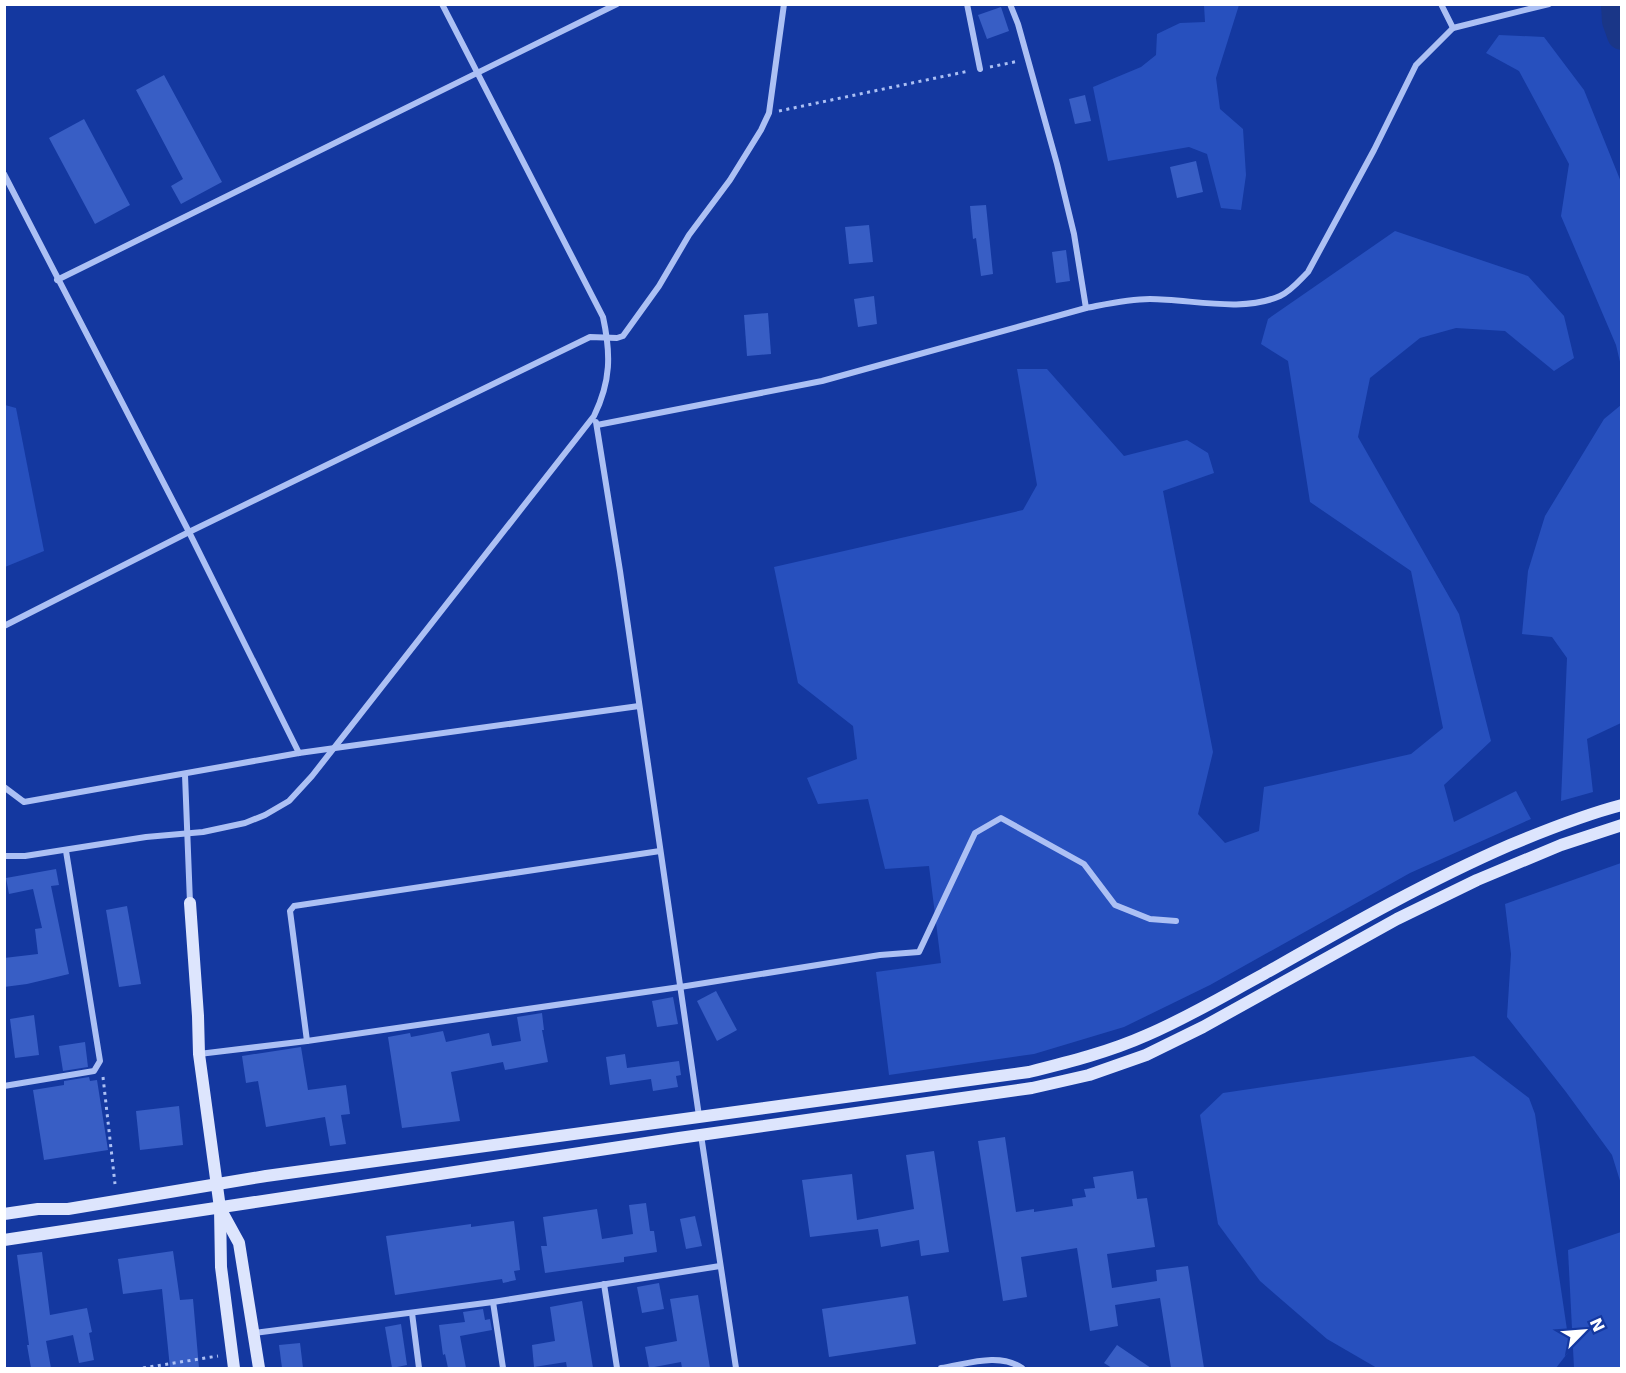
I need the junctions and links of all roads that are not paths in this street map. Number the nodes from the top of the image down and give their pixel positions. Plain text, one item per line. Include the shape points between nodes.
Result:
1 (442, 4) edge
2 (617, 4) edge
3 (784, 4) edge
4 (967, 4) edge
5 (1010, 4) edge
6 (1441, 4) edge
7 (1549, 4) edge
8 (1453, 28) junction
9 (980, 69) road end
10 (478, 72) junction
11 (4, 174) edge
12 (57, 280) junction
13 (1086, 308) junction
14 (607, 339) junction
15 (594, 416) junction
16 (597, 425) junction
17 (189, 532) junction
18 (4, 626) edge
19 (639, 706) junction
20 (333, 748) junction
21 (299, 753) junction
22 (185, 775) junction
23 (4, 787) edge
24 (1622, 805) edge
25 (1622, 825) edge
26 (187, 833) junction
27 (66, 851) junction
28 (660, 851) junction
29 (4, 856) edge
30 (190, 903) joint
31 (1176, 921) dead end
32 (680, 987) junction
33 (307, 1041) junction
34 (199, 1054) junction
35 (4, 1086) edge
36 (699, 1116) junction
37 (701, 1134) junction
38 (216, 1185) junction
39 (220, 1208) junction
40 (4, 1214) edge
41 (4, 1240) edge
42 (720, 1266) junction
43 (604, 1284) junction
44 (493, 1302) junction
45 (412, 1313) junction
46 (254, 1333) junction
47 (954, 1367) edge
48 (234, 1368) edge
49 (259, 1368) edge
50 (420, 1368) edge
51 (503, 1368) edge
52 (617, 1368) edge
53 (736, 1368) edge
54 (941, 1368) edge
55 (1022, 1368) edge

1 - 10 street
2 - 10 street
3 - 14 street via 769,113 761,130 623,336
4 - 9 street
5 - 13 street via 1057,164
6 - 8 street
7 - 8 street
8 - 13 street via 1416,65 1308,272 1294,287 1261,302 1222,304 1152,299
10 - 12 street
10 - 14 street via 603,317
11 - 12 street
12 - 17 street
13 - 16 street via 822,381
14 - 15 street via 607,383
14 - 17 street via 590,337
15 - 16 street
15 - 20 street
16 - 19 street
17 - 18 street
17 - 21 street
19 - 20 street
19 - 28 street
20 - 21 street
20 - 26 street via 295,796 282,806 245,823
21 - 22 street
22 - 23 street via 24,802
22 - 26 street
24 - 36 street via 1538,833 1459,867 1205,1006 1147,1035 1087,1057 1029,1072
25 - 37 street via 1477,880 1397,919 1203,1027 1146,1055 1089,1075 1032,1088
26 - 27 street
26 - 30 street
27 - 29 street
27 - 35 street via 100,1060 94,1071
28 - 32 street
28 - 33 street via 294,906 290,911
30 - 34 street
31 - 32 street via 1150,919 1114,905 1084,864 1001,818 975,833 919,952
32 - 33 street
32 - 36 street
33 - 34 street
34 - 38 street
36 - 38 street
37 - 39 street
37 - 42 street
38 - 39 street
38 - 40 street via 68,1209
39 - 41 street
39 - 46 street via 239,1243
39 - 48 street via 221,1267
42 - 43 street
42 - 53 street
43 - 44 street
43 - 52 street
44 - 45 street
44 - 51 street
45 - 46 street
45 - 50 street
46 - 49 street
47 - 54 street
47 - 55 street via 999,1360

